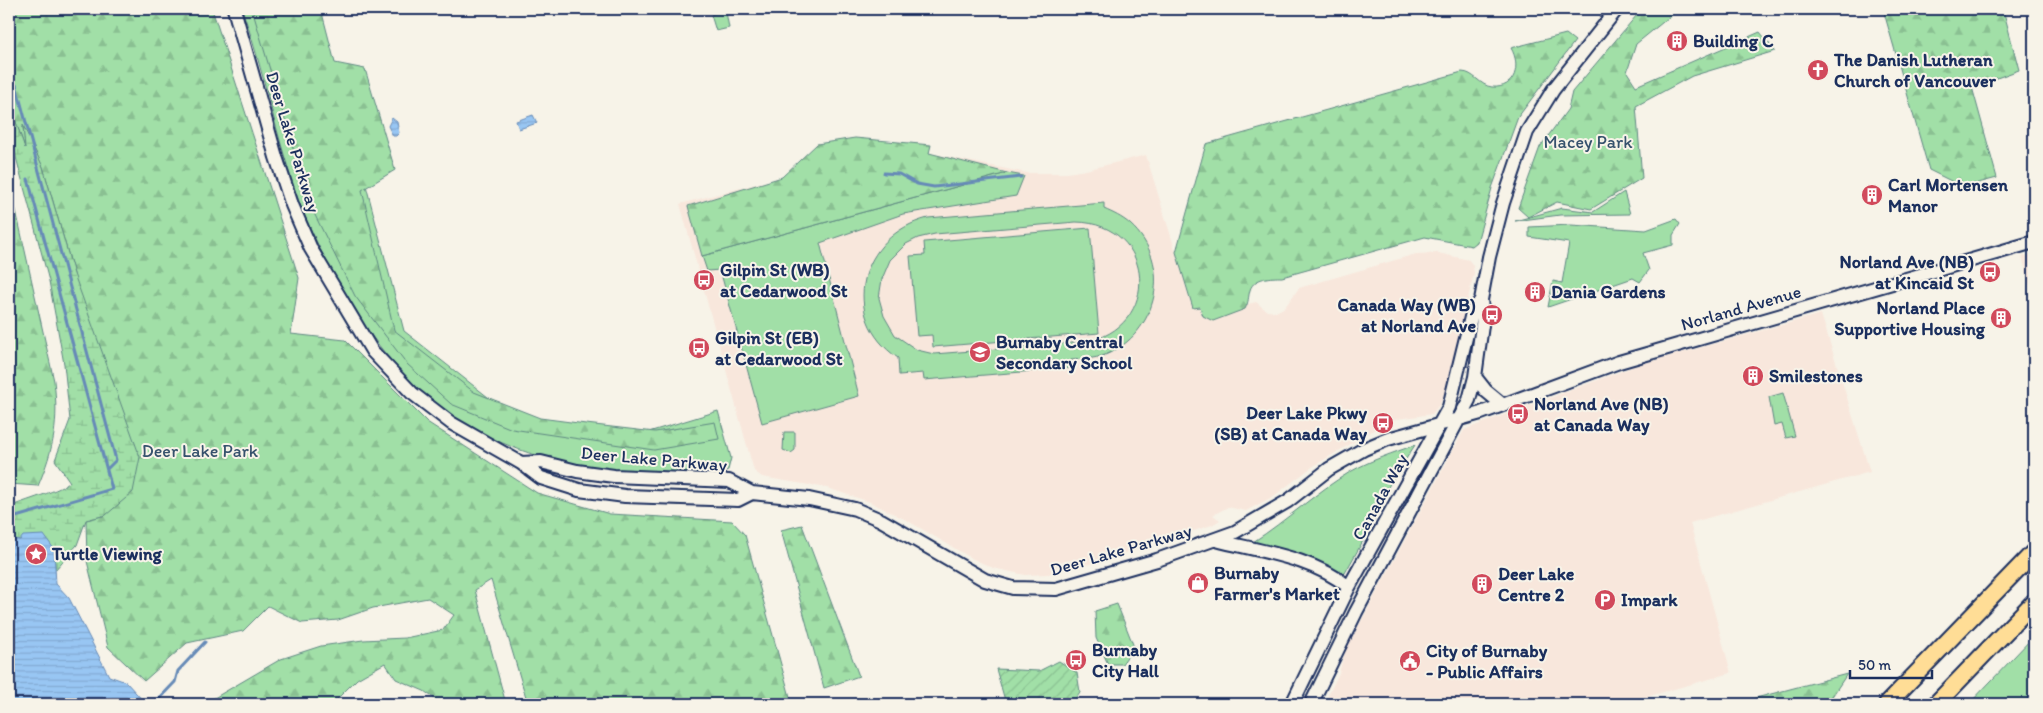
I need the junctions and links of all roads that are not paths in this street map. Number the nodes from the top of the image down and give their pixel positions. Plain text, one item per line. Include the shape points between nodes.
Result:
1 (234, 9) edge
2 (1617, 9) edge
3 (2034, 242) edge
4 (1481, 300) junction
5 (1476, 378) junction
6 (1503, 405) junction
7 (1460, 420) junction
8 (1440, 426) junction
9 (521, 463) junction
10 (752, 493) junction
11 (1216, 540) junction
12 (2034, 552) edge
13 (1349, 587) junction
14 (2034, 602) edge
15 (1292, 704) edge
16 (1311, 704) edge
17 (1887, 704) edge
18 (1936, 704) edge

1 - 9 main road, Deer Lake Parkway via 292,205 311,249 355,325 372,351 412,393 451,424
2 - 4 main road, Canada Way via 1552,90 1528,132 1503,203
3 - 6 main road, Norland Avenue via 1619,362
4 - 5 main road, Canada Way via 1483,318
4 - 8 main road, Canada Way via 1472,313 1449,407
5 - 6 main road
5 - 7 main road, Canada Way
6 - 7 main road, Norland Avenue
7 - 8 main road, Deer Lake Parkway
7 - 16 main road, Canada Way via 1356,612
8 - 11 main road, Deer Lake Parkway via 1364,449 1328,469 1261,518
8 - 13 main road, Canada Way
9 - 10 main road, Deer Lake Parkway via 541,462 577,472 614,476 729,481
9 - 10 main road, Deer Lake Parkway via 541,478 600,493 738,500
10 - 11 main road, Deer Lake Parkway via 809,499 855,510 881,520 985,580 1012,588 1039,590 1071,586
11 - 13 main road via 1298,560 1319,568
12 - 17 highway
13 - 15 main road, Canada Way
14 - 18 highway

